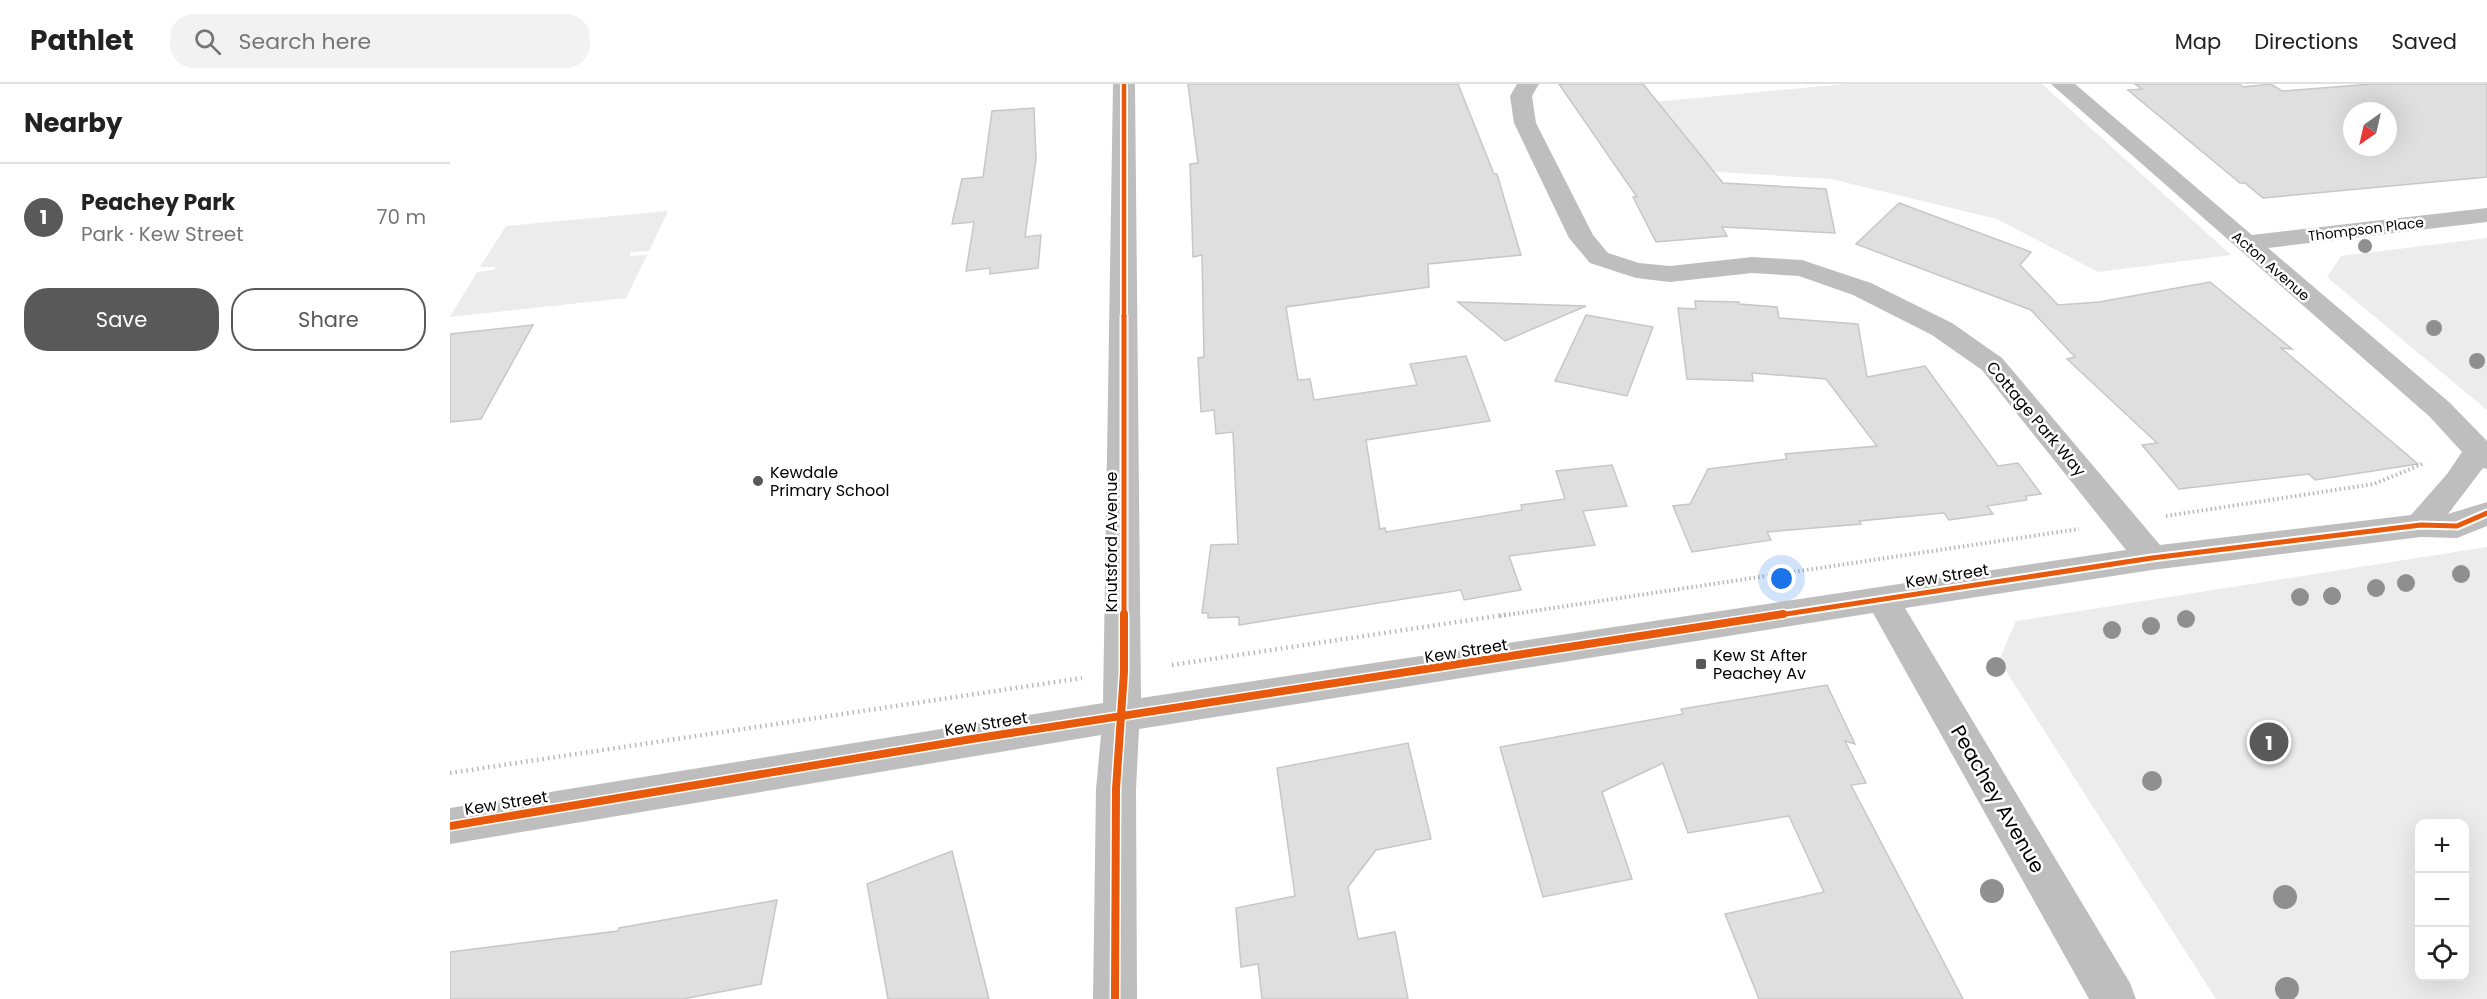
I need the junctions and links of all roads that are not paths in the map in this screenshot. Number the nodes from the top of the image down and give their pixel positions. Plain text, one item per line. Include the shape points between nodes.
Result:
1 (1124, 84) edge
2 (1528, 84) edge
3 (2062, 84) edge
4 (2487, 215) edge
5 (2245, 243) junction
6 (2478, 459) edge
7 (2487, 513) edge
8 (2421, 525) junction
9 (2152, 558) junction
10 (1882, 599) junction
11 (1120, 718) junction
12 (450, 826) edge
13 (1115, 999) edge
14 (2114, 999) edge

1 - 11 street, Knutsford Avenue via 1124,672
2 - 9 street, Cottage Park Way via 1521,96 1525,123 1582,238 1599,258 1636,270 1670,274 1752,265 1802,268 1862,289 1942,329 1992,364
3 - 5 street, Acton Avenue
4 - 5 street, Thompson Place
5 - 6 street, Acton Avenue via 2440,410
6 - 8 street
7 - 8 street, Kew Street via 2457,526
8 - 9 street, Kew Street
9 - 10 street, Kew Street
10 - 11 street, Kew Street
10 - 14 street, Peachey Avenue
11 - 12 street, Kew Street
11 - 13 street, Knutsford Avenue

